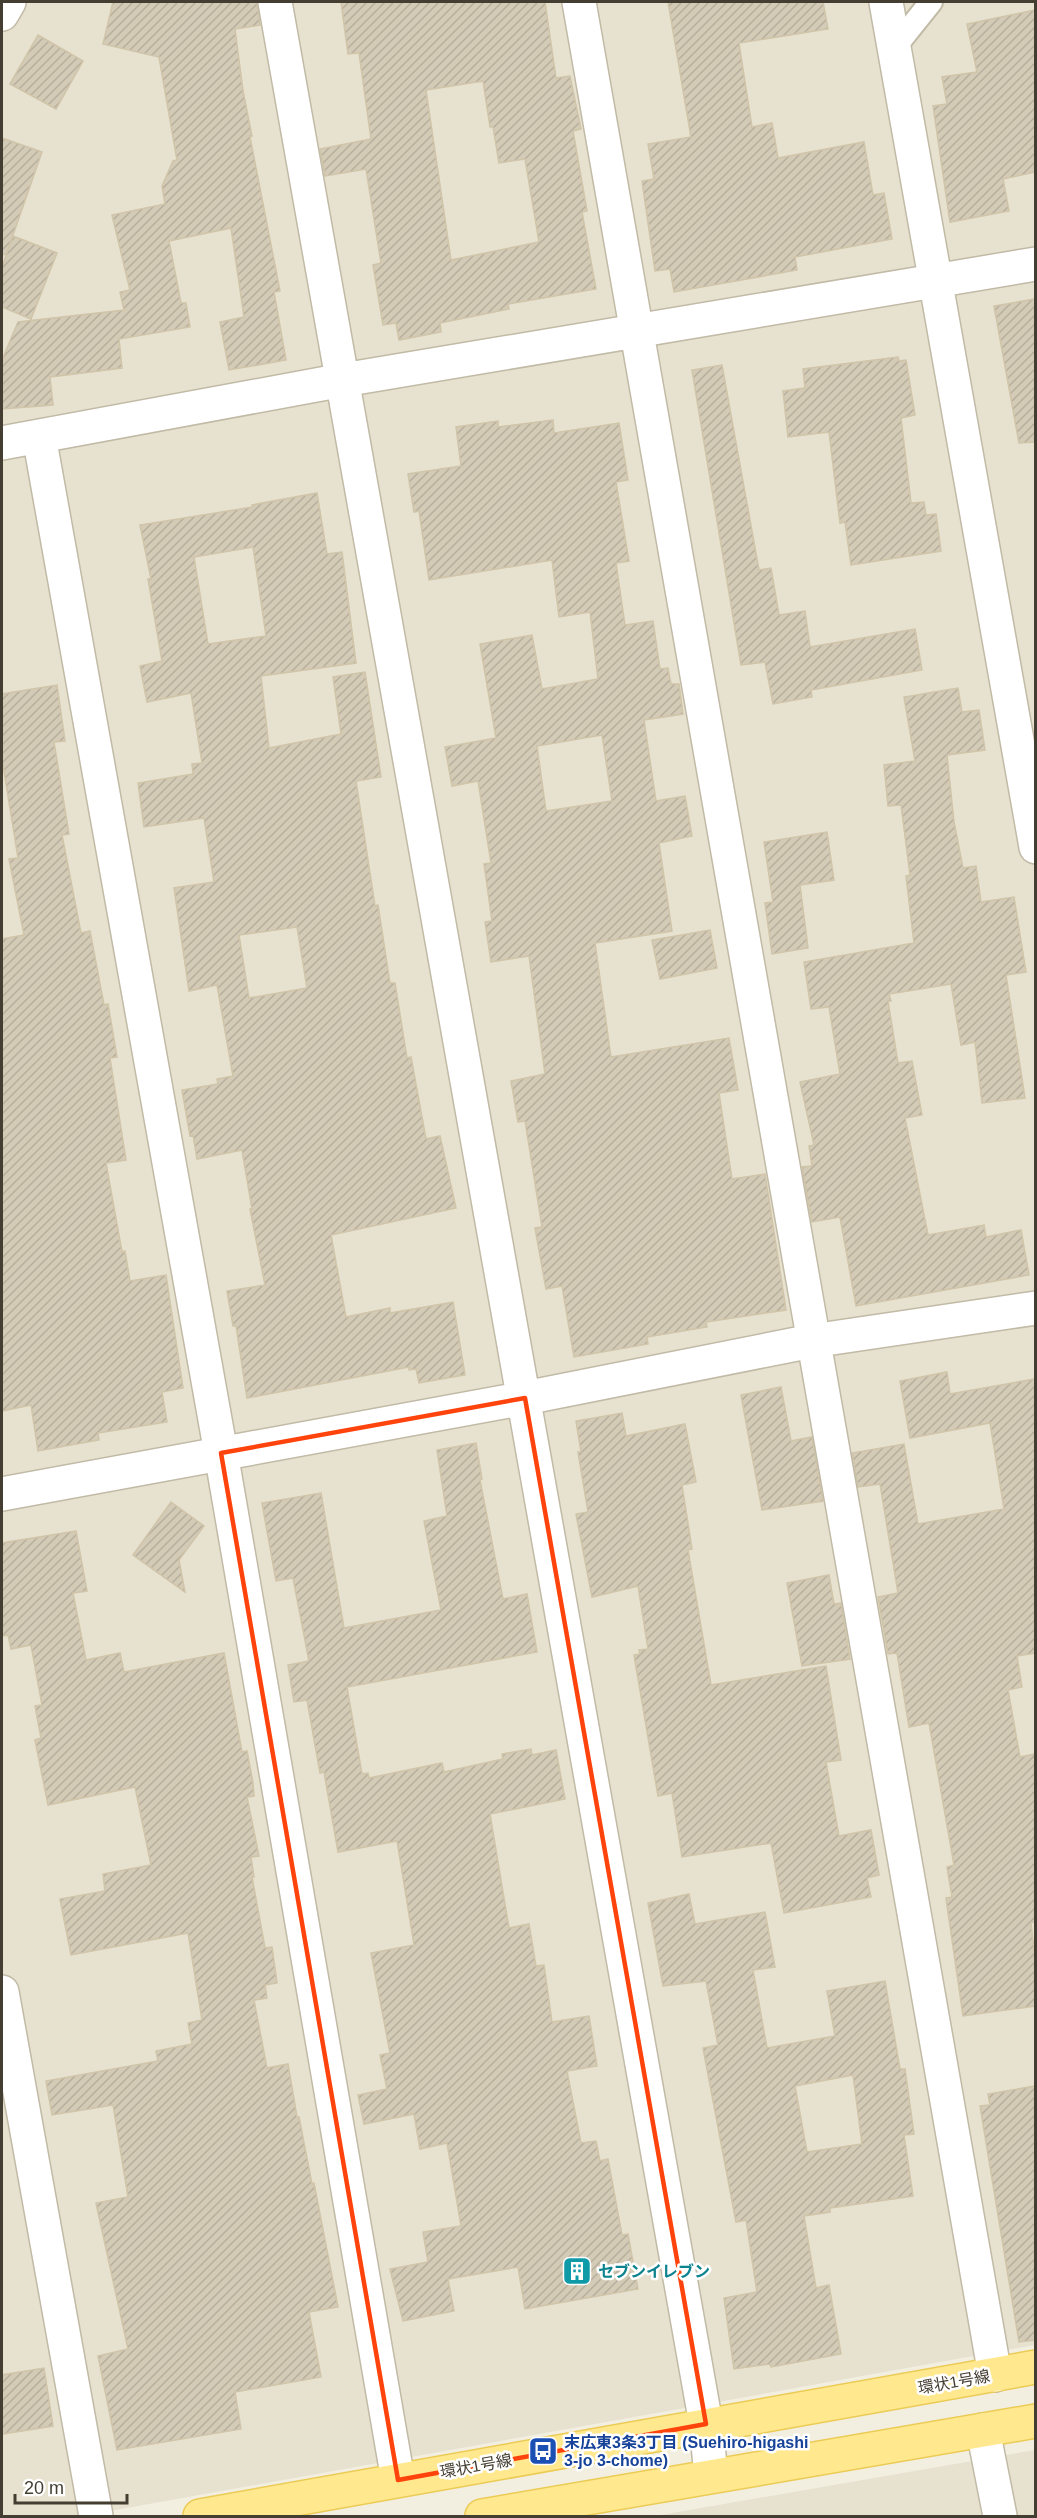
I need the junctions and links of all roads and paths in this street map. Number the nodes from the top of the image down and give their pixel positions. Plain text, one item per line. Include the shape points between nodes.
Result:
1 (9, 2) edge
2 (275, 2) edge
3 (579, 2) edge
4 (886, 2) edge
5 (932, 2) edge
6 (2, 14) edge
7 (895, 47) junction
8 (1035, 264) edge
9 (937, 280) junction
10 (637, 332) junction
11 (343, 380) junction
12 (39, 436) junction
13 (2, 443) edge
14 (1035, 847) edge
15 (1035, 1308) edge
16 (812, 1341) junction
17 (525, 1398) junction
18 (220, 1454) junction
19 (2, 1494) edge
20 (2, 1992) edge
21 (1035, 2367) edge
22 (995, 2375) junction
23 (1035, 2421) edge
24 (706, 2424) junction
25 (983, 2430) junction
26 (711, 2476) junction
27 (398, 2480) junction
28 (96, 2517) edge
29 (200, 2517) edge
30 (482, 2517) edge
31 (1000, 2517) edge

1 - 6 street
2 - 11 street
3 - 10 street
4 - 7 street
5 - 7 lane
7 - 9 street
8 - 9 street
9 - 10 street
9 - 14 street
10 - 11 street
10 - 16 street
11 - 12 street
11 - 17 street
12 - 13 street
12 - 18 street
15 - 16 street
16 - 17 street
16 - 22 street
17 - 18 street
17 - 24 street
18 - 19 street
18 - 27 street
20 - 28 street
21 - 22 main road, 環状1号線
22 - 24 main road, 環状1号線
23 - 25 main road
24 - 26 street
24 - 27 main road, 環状1号線
25 - 26 main road
25 - 31 street
26 - 30 main road
27 - 29 main road, 環状1号線

